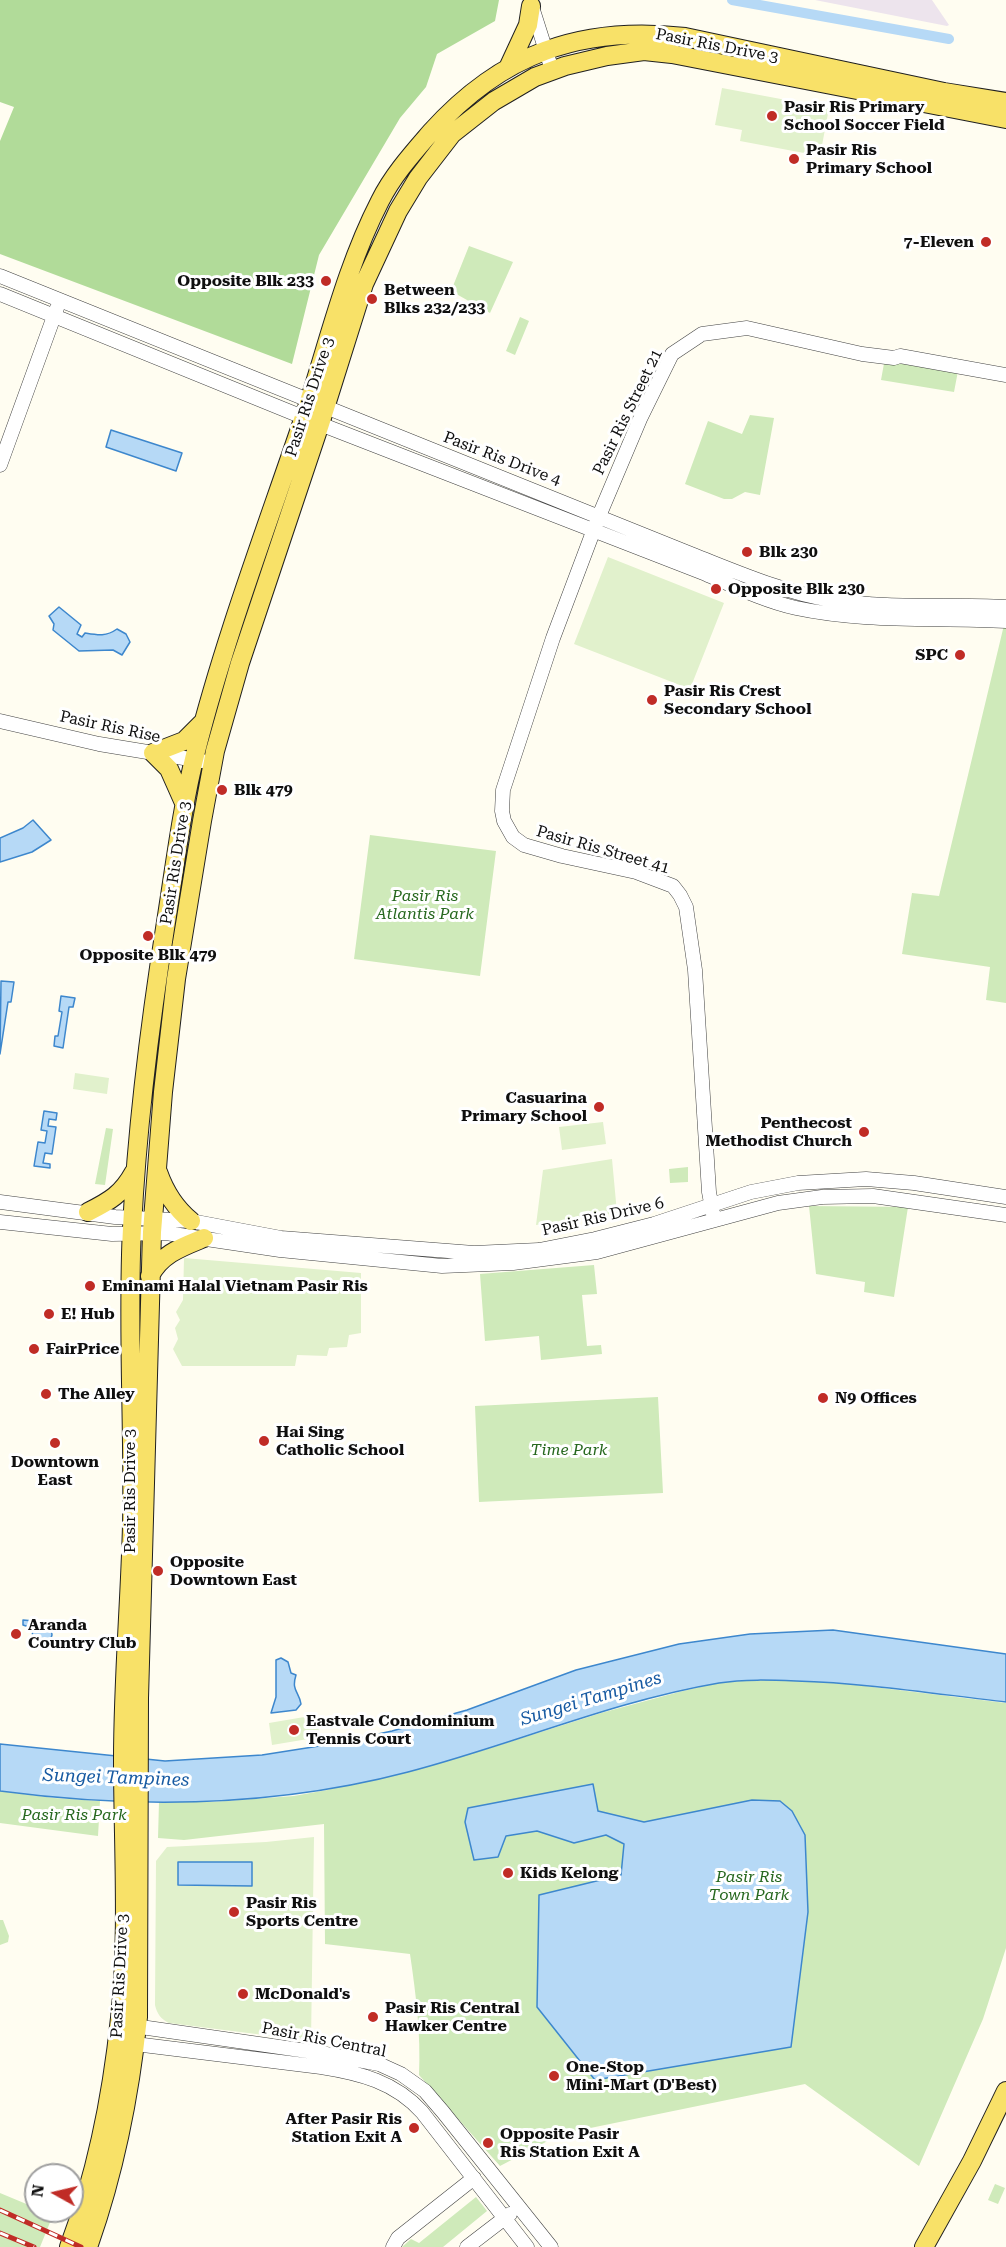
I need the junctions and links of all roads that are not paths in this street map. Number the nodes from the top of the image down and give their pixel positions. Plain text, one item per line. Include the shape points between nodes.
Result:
1 (530, 3) edge
2 (547, 50) junction
3 (509, 66) junction
4 (552, 70) junction
5 (1006, 102) edge
6 (1006, 119) edge
7 (0, 276) edge
8 (0, 294) edge
9 (60, 301) junction
10 (26, 305) junction
11 (54, 316) junction
12 (74, 324) junction
13 (47, 335) junction
14 (894, 358) junction
15 (1006, 375) edge
16 (1006, 383) edge
17 (315, 412) junction
18 (0, 465) edge
19 (599, 516) junction
20 (593, 531) junction
21 (1006, 607) edge
22 (1006, 621) edge
23 (205, 720) junction
24 (0, 721) edge
25 (153, 753) junction
26 (194, 759) junction
27 (213, 764) junction
28 (185, 806) junction
29 (136, 1167) junction
30 (157, 1167) junction
31 (1006, 1197) edge
32 (0, 1202) edge
33 (24, 1205) junction
34 (88, 1212) junction
35 (713, 1213) junction
36 (1006, 1215) edge
37 (191, 1221) junction
38 (0, 1222) edge
39 (21, 1224) junction
40 (132, 1226) junction
41 (152, 1226) junction
42 (204, 1238) junction
43 (150, 1276) junction
44 (132, 1754) junction
45 (127, 2034) junction
46 (1006, 2091) edge
47 (1006, 2112) edge
48 (474, 2178) junction
49 (519, 2207) junction
50 (505, 2218) junction
51 (69, 2247) edge
52 (88, 2247) edge
53 (393, 2247) edge
54 (467, 2247) edge
55 (527, 2247) edge
56 (550, 2247) edge
57 (924, 2247) edge
58 (936, 2247) edge

1 - 2 street
1 - 3 main road via 528,25
2 - 3 main road, Pasir Ris Drive 3
2 - 4 street
2 - 5 main road, Pasir Ris Drive 3 via 612,35 662,34
3 - 17 main road, Pasir Ris Drive 3 via 447,114 404,162 383,194 347,281
4 - 6 main road, Pasir Ris Drive 3 via 644,51 712,60
4 - 17 main road, Pasir Ris Drive 3 via 494,101 452,134 418,177 364,284
7 - 9 street, Pasir Ris Drive 4
8 - 10 street, Pasir Ris Drive 4
9 - 11 street
9 - 17 street, Pasir Ris Drive 4
10 - 11 street, Pasir Ris Drive 4
10 - 13 street
11 - 12 street, Pasir Ris Drive 4
11 - 13 street
12 - 13 street
12 - 17 street, Pasir Ris Drive 4
13 - 18 street
14 - 15 street, Pasir Ris Street 21
14 - 16 street, Pasir Ris Street 21 via 905,364
14 - 19 street, Pasir Ris Street 21 via 747,328 702,334 672,354
17 - 19 street, Pasir Ris Drive 4
17 - 20 street, Pasir Ris Drive 4
17 - 23 main road, Pasir Ris Drive 3 via 222,656
17 - 27 main road, Pasir Ris Drive 3
19 - 20 street, Pasir Ris Street 21
19 - 21 street, Pasir Ris Drive 4 via 798,593 884,604
20 - 22 street, Pasir Ris Drive 4 via 795,608 870,618
20 - 35 street, Pasir Ris Street 41 via 512,759 502,811 509,832 524,845 636,872 673,886 680,895 686,908 695,970
23 - 25 main road via 184,741
23 - 26 main road, Pasir Ris Drive 3
24 - 25 street, Pasir Ris Rise
25 - 26 street, Pasir Ris Rise
25 - 28 main road via 169,769
26 - 27 street, Pasir Ris Rise
26 - 28 main road, Pasir Ris Drive 3
27 - 30 main road, Pasir Ris Drive 3 via 176,979
28 - 29 main road, Pasir Ris Drive 3 via 144,1072
29 - 34 main road via 124,1190
29 - 40 main road, Pasir Ris Drive 3
30 - 37 main road via 169,1196
30 - 41 main road, Pasir Ris Drive 3
31 - 35 street, Pasir Ris Drive 6 via 914,1183 840,1180 751,1192
32 - 33 street
33 - 34 street
33 - 39 street
34 - 40 street
35 - 36 street, Pasir Ris Drive 6 via 778,1203 873,1196
35 - 37 street, Pasir Ris Drive 6 via 539,1250 495,1253 450,1253 281,1238
35 - 42 street, Pasir Ris Drive 6 via 597,1252 479,1266 304,1252
37 - 41 street, Pasir Ris Drive 6
38 - 39 street
39 - 40 street via 112,1234
40 - 41 street, Pasir Ris Drive 6
40 - 44 main road, Pasir Ris Drive 3 via 132,1522 124,1672
41 - 42 street, Pasir Ris Drive 6
41 - 43 main road, Pasir Ris Drive 3
42 - 43 main road via 170,1254
43 - 44 main road, Pasir Ris Drive 3 via 139,1698
44 - 45 main road, Pasir Ris Drive 3 via 123,1961
45 - 48 street, Pasir Ris Central via 369,2076 413,2102
45 - 49 street, Pasir Ris Central via 321,2053 379,2064 425,2091
45 - 51 main road, Pasir Ris Drive 3 via 87,2193
45 - 52 main road, Pasir Ris Drive 3 via 118,2139
46 - 57 main road
47 - 58 main road
48 - 50 street, Pasir Ris Central
48 - 53 street via 398,2238
49 - 50 street
49 - 56 street, Pasir Ris Central
50 - 54 street
50 - 55 street, Pasir Ris Central

